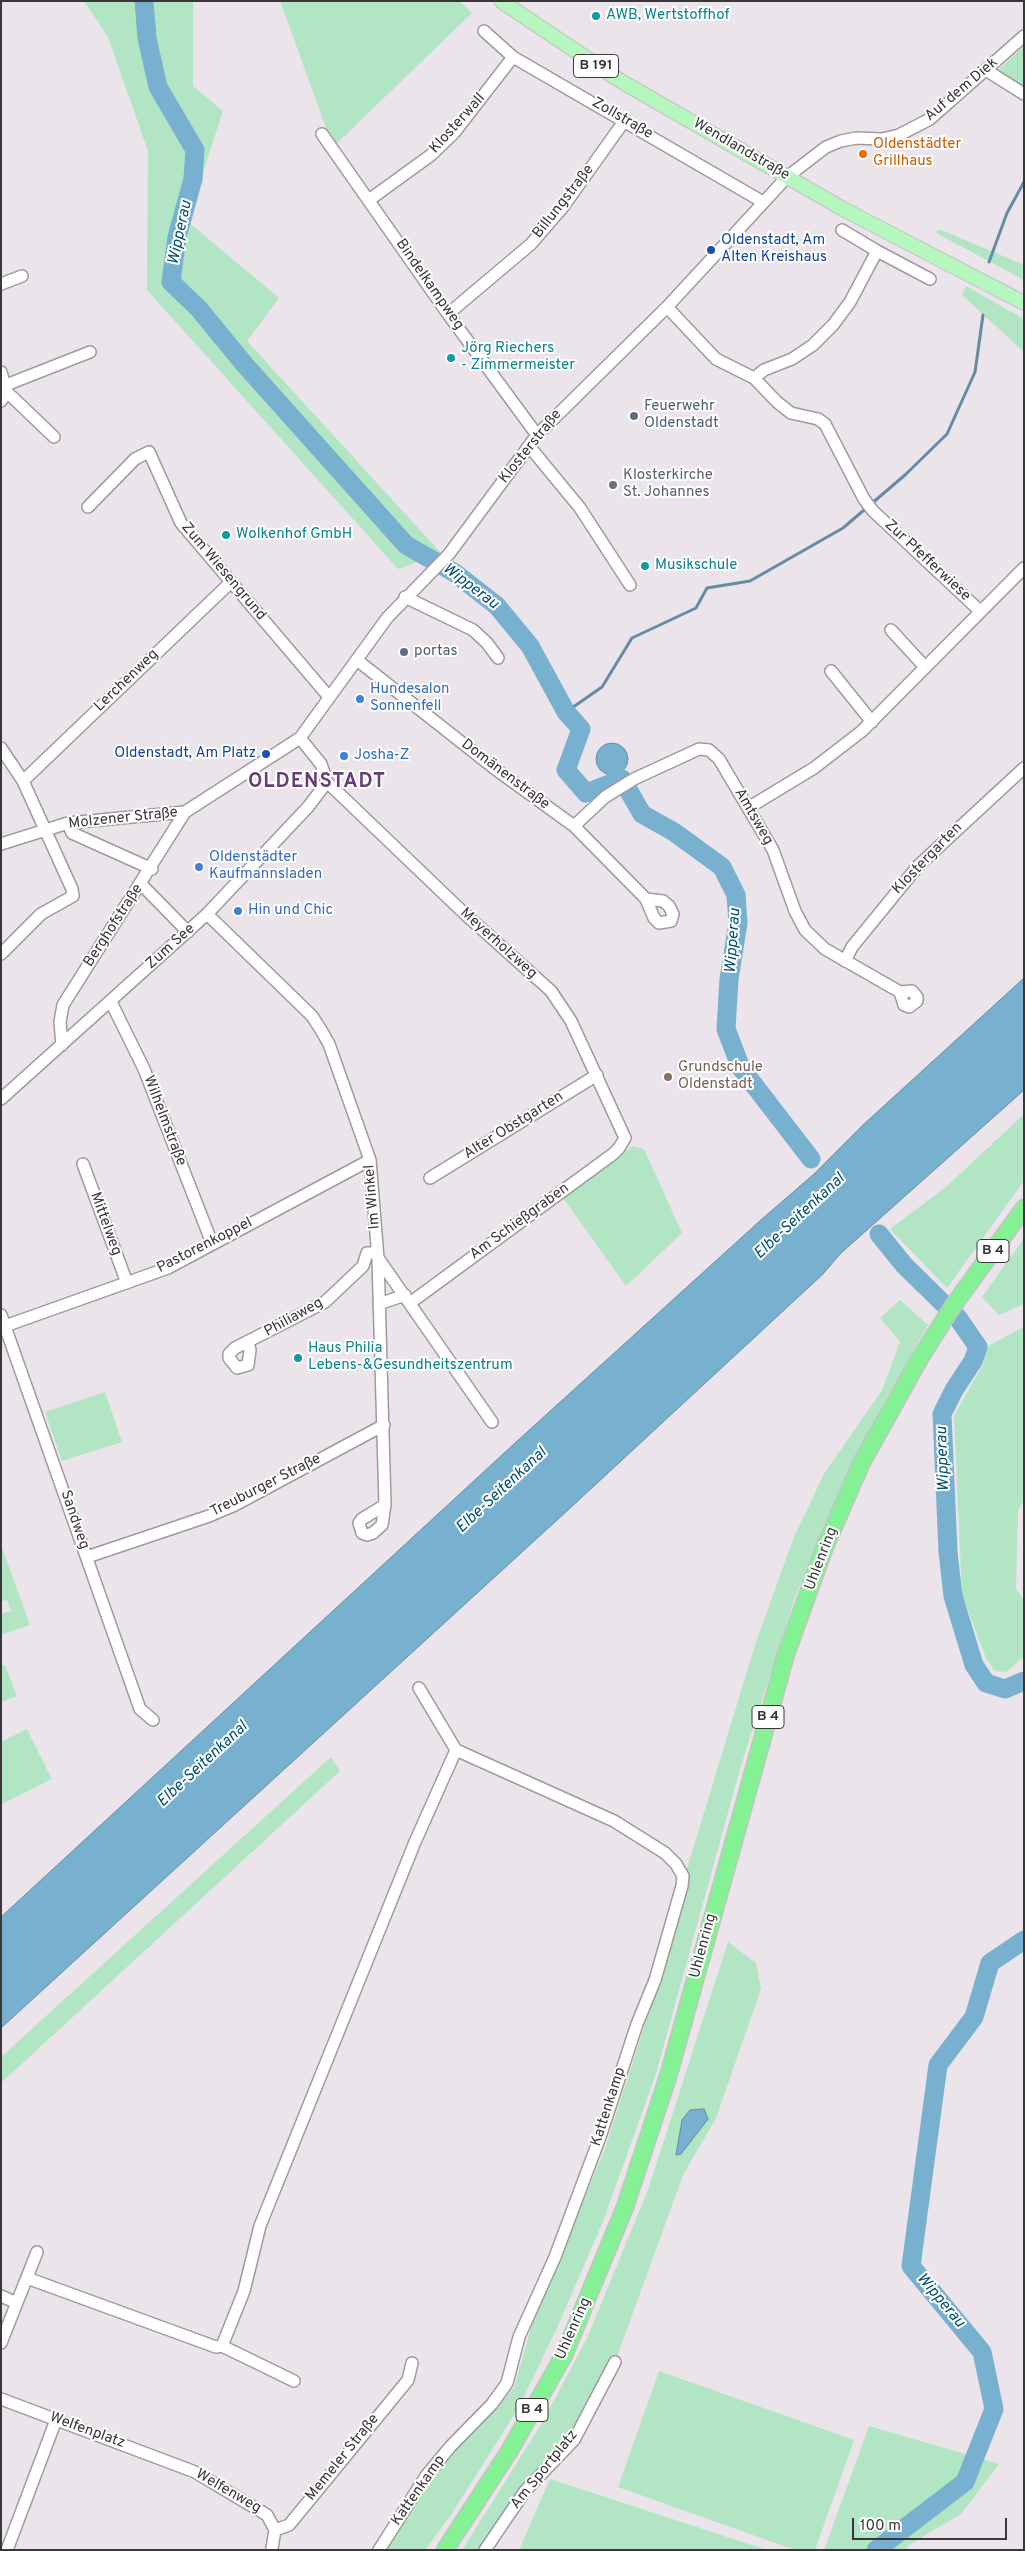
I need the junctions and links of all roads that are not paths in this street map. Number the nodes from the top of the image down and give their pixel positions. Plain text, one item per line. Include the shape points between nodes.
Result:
1 (501, 1) edge
2 (484, 31) dead end
3 (1024, 36) edge
4 (512, 57) junction
5 (986, 70) junction
6 (1024, 94) edge
7 (625, 120) junction
8 (322, 134) dead end
9 (788, 177) junction
10 (369, 200) junction
11 (764, 202) junction
12 (842, 230) dead end
13 (877, 251) junction
14 (22, 276) dead end
15 (930, 279) dead end
16 (1, 284) edge
17 (1024, 303) edge
18 (667, 307) junction
19 (448, 314) junction
20 (90, 352) dead end
21 (1, 372) edge
22 (754, 378) junction
23 (5, 393) edge
24 (537, 436) junction
25 (54, 437) dead end
26 (529, 446) junction
27 (88, 507) dead end
28 (1024, 568) edge
29 (231, 582) junction
30 (630, 585) dead end
31 (405, 597) junction
32 (980, 611) junction
33 (890, 630) dead end
34 (498, 658) dead end
35 (357, 660) junction
36 (925, 667) junction
37 (831, 671) dead end
38 (329, 697) junction
39 (872, 722) junction
40 (300, 738) junction
41 (1, 748) edge
42 (1024, 768) edge
43 (23, 781) junction
44 (327, 782) junction
45 (748, 808) junction
46 (185, 812) junction
47 (68, 823) junction
48 (574, 826) junction
49 (44, 829) junction
50 (1, 844) edge
51 (152, 868) junction
52 (141, 884) junction
53 (646, 898) dead end
54 (207, 914) junction
55 (188, 932) junction
56 (1, 954) edge
57 (845, 961) junction
58 (900, 992) dead end
59 (111, 1002) junction
60 (62, 1045) junction
61 (598, 1075) junction
62 (1, 1099) edge
63 (625, 1138) joint
64 (370, 1160) junction
65 (83, 1164) dead end
66 (430, 1178) dead end
67 (1024, 1208) edge
68 (212, 1244) junction
69 (377, 1255) junction
70 (127, 1283) junction
71 (407, 1299) junction
72 (379, 1304) junction
73 (3, 1320) edge
74 (248, 1343) dead end
75 (492, 1422) dead end
76 (384, 1425) junction
77 (385, 1505) dead end
78 (87, 1557) junction
79 (419, 1688) dead end
80 (153, 1720) dead end
81 (456, 1750) junction
82 (37, 2252) dead end
83 (27, 2278) junction
84 (1, 2296) edge
85 (17, 2303) junction
86 (1, 2343) edge
87 (222, 2346) junction
88 (616, 2362) dead end
89 (412, 2363) dead end
90 (294, 2381) dead end
91 (1, 2399) edge
92 (56, 2420) junction
93 (173, 2463) joint
94 (275, 2530) junction
95 (7, 2532) edge
96 (272, 2548) dead end
97 (6, 2550) edge
98 (379, 2550) edge
99 (446, 2550) edge
100 (485, 2550) edge

1 - 9 main road, Wendlandstraße / B 191 via 619,80
2 - 4 street, Zollstraße
3 - 5 street, Auf dem Diek
4 - 7 street, Zollstraße
4 - 10 street, Klosterwall via 454,133 431,155
5 - 6 street
5 - 9 street, Auf dem Diek via 930,119 914,128 882,139 840,141 826,147
7 - 11 street, Zollstraße
7 - 19 street, Billungstraße via 563,207 530,244
8 - 10 street, Bindelkampweg
9 - 11 street, Klosterstraße
9 - 17 main road, Wendlandstraße / B 191
10 - 19 street, Bindelkampweg
11 - 18 street, Klosterstraße
12 - 13 street
13 - 15 street
13 - 22 street via 850,302 833,325 813,345
14 - 16 street
18 - 22 street, Zur Pfefferwiese via 716,359
18 - 24 street, Klosterstraße
19 - 24 street, Bindelkampweg
20 - 23 street
21 - 23 street
22 - 32 street, Zur Pfefferwiese via 791,413 818,419 825,424 873,511
23 - 25 street
24 - 26 street, Klosterstraße
26 - 30 street via 580,508
26 - 31 street, Klosterstraße via 450,554
27 - 29 street, Zum Wiesengrund via 135,459 149,452 181,523
28 - 32 street
29 - 38 street, Zum Wiesengrund
29 - 43 street, Lerchenweg
31 - 34 street via 473,630
31 - 35 street, Klosterstraße
32 - 36 street
33 - 36 street
35 - 38 street, Klosterstraße
35 - 48 street, Domänenstraße via 494,768
36 - 39 street
37 - 39 street
38 - 40 street, Klosterstraße
39 - 45 street via 814,768
40 - 44 street via 321,764
40 - 46 street, Molzener Straße
41 - 43 street
42 - 57 street, Klostergarten via 918,866 852,947
43 - 49 street
44 - 54 street, Zum See via 308,807
44 - 61 street, Meyerholzweg via 550,990 571,1021
45 - 48 street, Amtsweg via 719,759 709,750 699,749 619,788
45 - 57 street, Amtsweg via 780,866 805,930 825,949
46 - 47 street, Molzener Straße
46 - 51 street, Berghofstraße
47 - 49 street, Molzener Straße
47 - 51 street via 72,833
48 - 53 street, Domänenstraße
49 - 50 street, Molzener Straße
49 - 56 street via 73,896 40,914
51 - 52 street, Berghofstraße
52 - 55 street
52 - 60 street, Berghofstraße via 63,1005 60,1022
54 - 55 street, Zum See
54 - 64 street, Im Winkel via 312,1016 322,1030
55 - 59 street, Zum See
57 - 58 street, Amtsweg
59 - 60 street, Zum See
59 - 68 street, Wilhelmstraße via 144,1069
60 - 62 street, Zum See
61 - 63 street, Meyerholzweg
61 - 66 street, Alter Obstgarten
63 - 71 street, Am Schießgraben via 613,1154
64 - 68 street, Pastorenkoppel
64 - 69 street, Im Winkel
65 - 70 street, Mittelweg
67 - 99 highway, Uhlenring / B 4 via 938,1331 862,1462 824,1549 786,1654 668,2077 625,2207 564,2355 510,2450
68 - 70 street, Pastorenkoppel via 168,1268
69 - 71 street
69 - 72 street, Im Winkel
69 - 74 street, Philiaweg via 367,1253 363,1266 325,1302
70 - 73 street, Pastorenkoppel
71 - 72 street, Am Schießgraben
71 - 75 street
72 - 76 street, Im Winkel
73 - 78 street, Sandweg
76 - 77 street, Im Winkel
76 - 78 street, Treuburger Straße via 209,1516
78 - 80 street, Sandweg via 140,1709
79 - 81 street
81 - 87 street via 415,1842 260,2226 244,2291
81 - 98 street, Kattenkamp via 614,1821 665,1853 680,1870 682,1886 655,1980 636,2024 600,2137 555,2257 519,2337 507,2383 426,2476
82 - 83 street
83 - 85 street
83 - 87 street via 216,2347
84 - 85 street
85 - 86 street
87 - 90 street
88 - 100 street, Am Sportplatz via 574,2440 525,2491
89 - 94 street, Memeler Straße via 408,2380 289,2526
91 - 92 street, Welfenplatz
92 - 93 street, Welfenplatz
92 - 95 street
93 - 94 street, Welfenweg via 207,2478 266,2515
94 - 96 street
95 - 97 street

